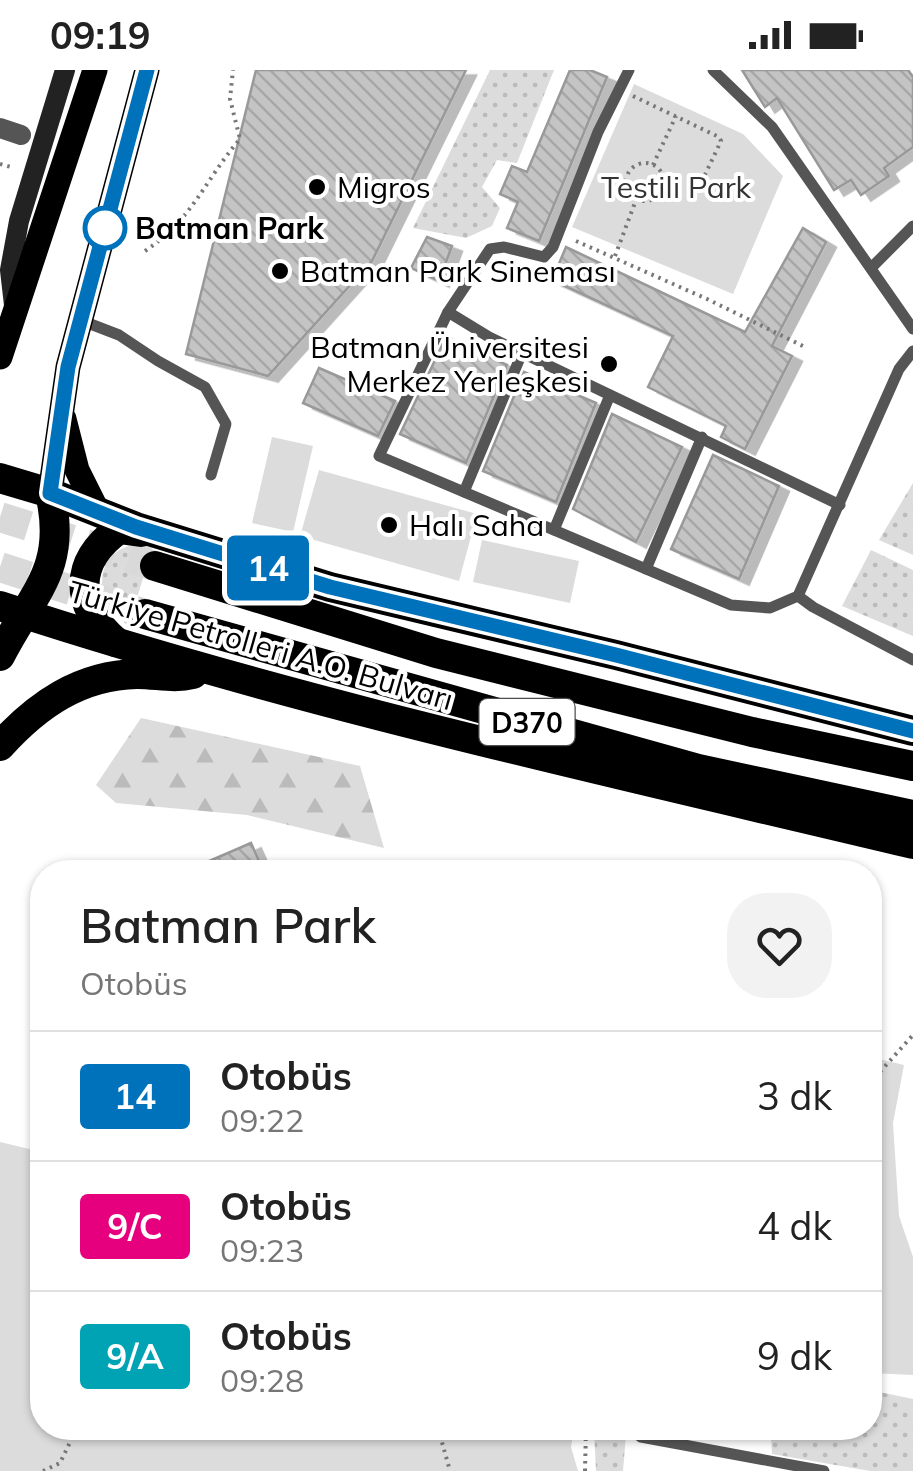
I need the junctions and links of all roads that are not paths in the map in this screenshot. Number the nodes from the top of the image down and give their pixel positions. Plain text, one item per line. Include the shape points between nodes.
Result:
1 (65, 70) edge
2 (95, 70) edge
3 (147, 70) edge
4 (629, 70) edge
5 (713, 70) edge
6 (0, 128) edge
7 (21, 134) dead end
8 (913, 226) edge
9 (871, 268) junction
10 (448, 312) junction
11 (908, 312) edge
12 (15, 314) junction
13 (80, 320) junction
14 (913, 329) edge
15 (913, 351) edge
16 (522, 353) junction
17 (0, 358) edge
18 (610, 395) junction
19 (61, 406) junction
20 (702, 438) junction
21 (210, 476) dead end
22 (0, 478) edge
23 (464, 492) junction
24 (50, 493) junction
25 (840, 505) junction
26 (98, 512) junction
27 (554, 530) junction
28 (168, 537) junction
29 (155, 566) tunnel mouth
30 (646, 569) junction
31 (798, 596) junction
32 (11, 610) edge
33 (145, 614) tunnel mouth
34 (117, 643) junction
35 (0, 656) edge
36 (913, 660) edge
37 (208, 670) junction
38 (913, 731) edge
39 (0, 746) edge
40 (913, 766) edge
41 (913, 816) edge
42 (905, 844) edge
43 (657, 1440) edge
44 (824, 1471) edge

1 - 12 street via 19,221 10,270
2 - 12 main road
3 - 13 main road
4 - 10 lane via 553,248 544,258 490,249
5 - 9 lane via 772,127
6 - 7 street
8 - 9 lane
9 - 11 lane
10 - 16 lane
10 - 23 lane via 379,456
11 - 14 lane
12 - 17 main road
13 - 19 main road
13 - 21 lane via 119,335 205,387 226,424
15 - 25 lane
16 - 18 lane
16 - 23 lane
18 - 20 lane
18 - 27 lane
19 - 24 main road
19 - 26 main road via 77,470
20 - 25 lane
20 - 30 lane
22 - 24 highway
23 - 27 lane
24 - 26 highway
24 - 32 highway via 55,550 42,584
25 - 31 lane
26 - 28 highway
27 - 30 lane
28 - 34 highway via 119,530 91,557 84,596 91,615
28 - 38 highway via 330,587
29 - 40 highway, Türkiye Petrolleri A.O. Bulvarı / D370 via 436,652
30 - 31 lane via 731,605 770,608
31 - 36 lane
32 - 34 highway, Türkiye Petrolleri A.O. Bulvarı
32 - 35 highway
33 - 41 highway, Türkiye Petrolleri A.O. Bulvarı / D370 via 698,768
34 - 37 highway, Türkiye Petrolleri A.O. Bulvarı
37 - 39 highway via 79,684 24,719
37 - 42 highway, Türkiye Petrolleri A.O. Bulvarı
43 - 44 lane

